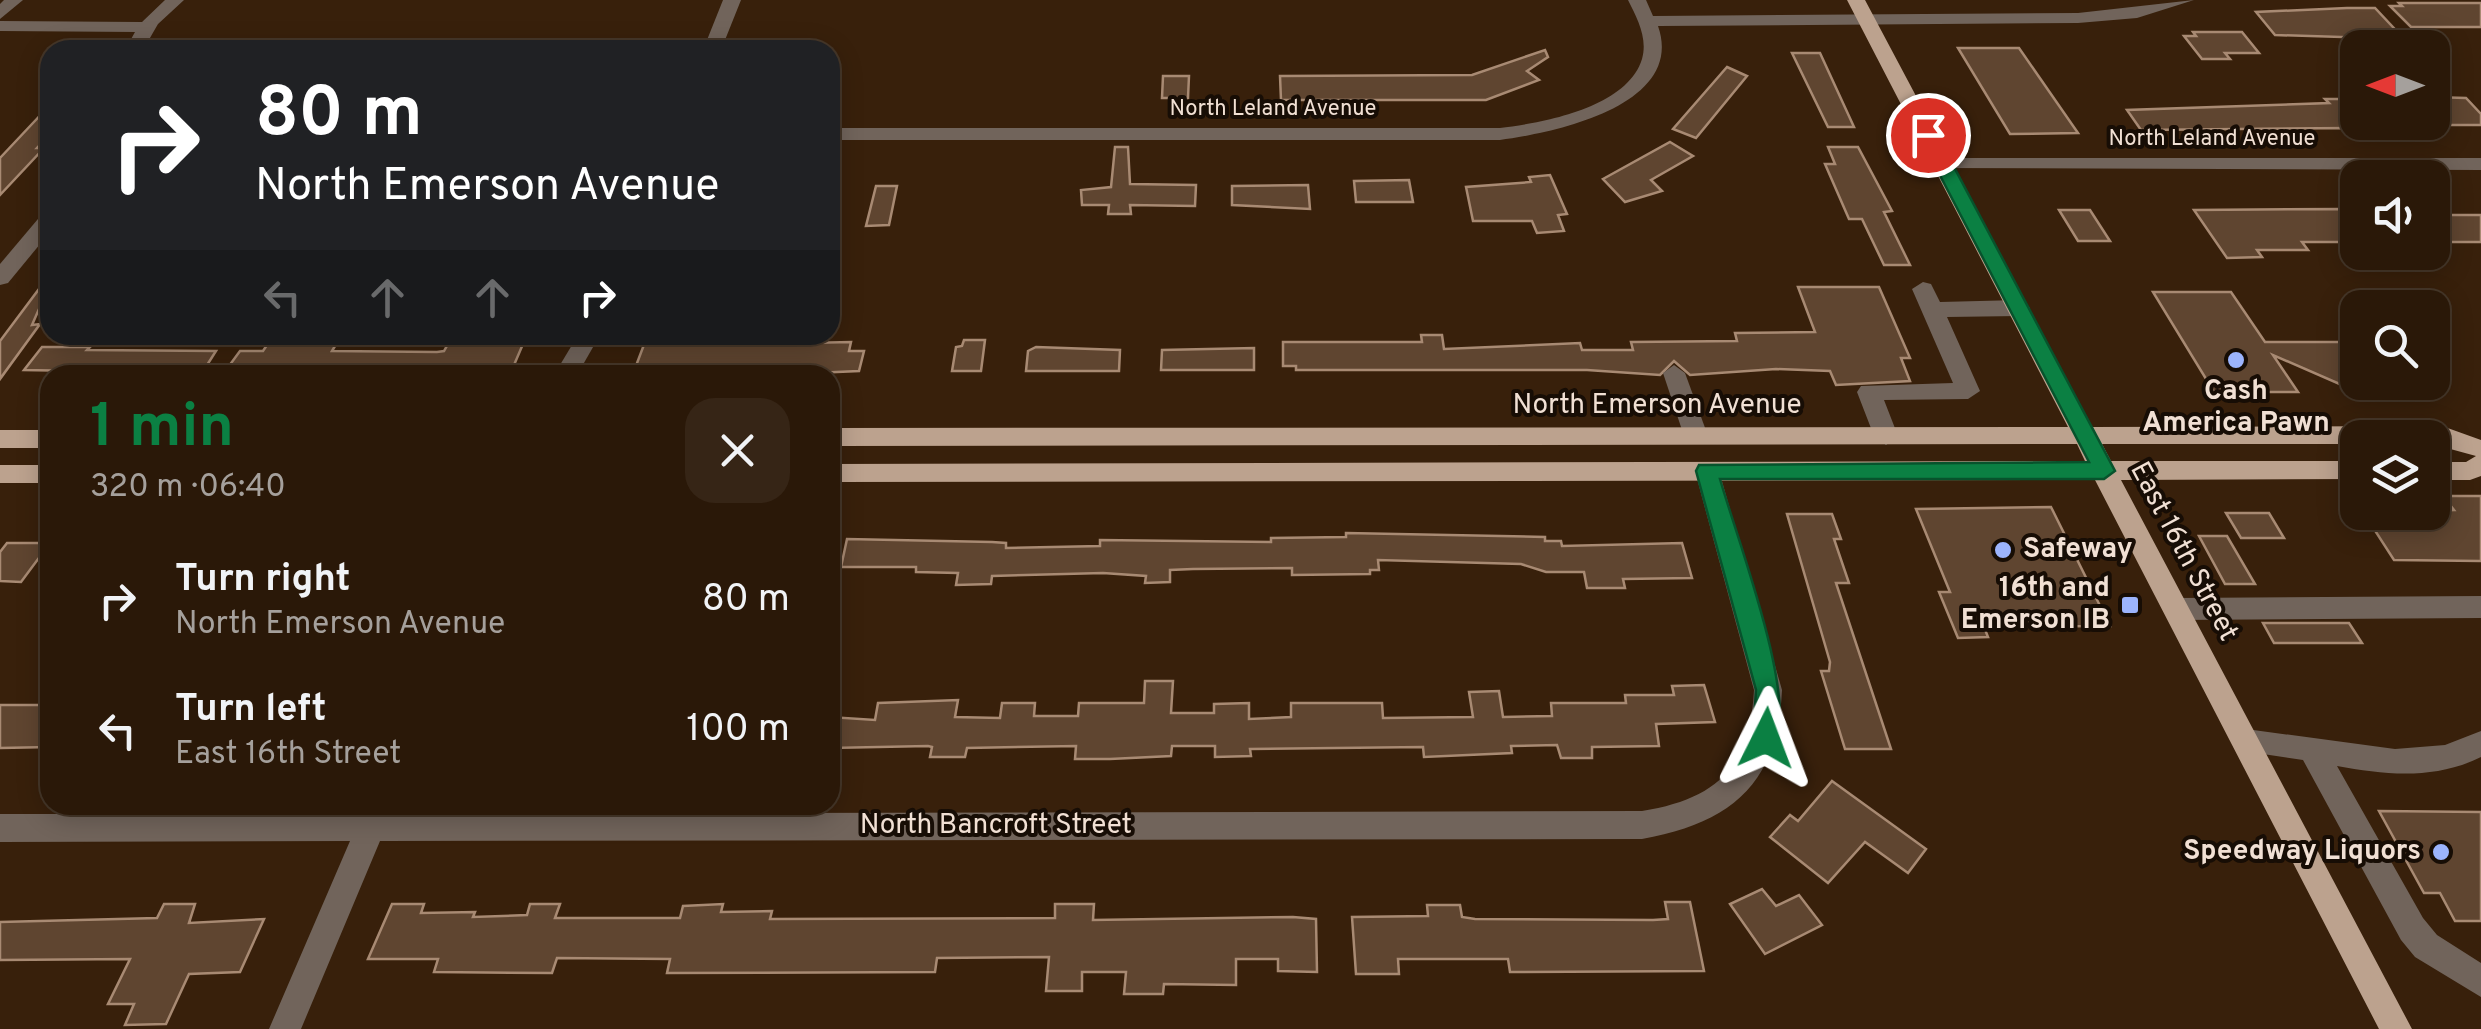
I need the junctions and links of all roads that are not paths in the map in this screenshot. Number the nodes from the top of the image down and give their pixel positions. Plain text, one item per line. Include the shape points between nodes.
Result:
1 (14, 0) edge
2 (175, 0) edge
3 (732, 0) edge
4 (1637, 0) edge
5 (1856, 0) edge
6 (2185, 0) edge
7 (0, 14) edge
8 (1867, 20) junction
9 (1650, 21) junction
10 (0, 26) edge
11 (146, 27) junction
12 (139, 40) edge
13 (716, 40) edge
14 (840, 134) edge
15 (1943, 164) junction
16 (2481, 164) edge
17 (40, 230) edge
18 (0, 278) edge
19 (2019, 308) junction
20 (1674, 373) dead end
21 (1696, 436) junction
22 (1886, 436) junction
23 (2086, 436) junction
24 (840, 437) edge
25 (40, 438) edge
26 (0, 439) edge
27 (2481, 450) edge
28 (2481, 464) edge
29 (2340, 470) edge
30 (2450, 470) edge
31 (1707, 471) junction
32 (2104, 471) junction
33 (840, 472) edge
34 (0, 474) edge
35 (40, 474) edge
36 (2481, 607) edge
37 (2176, 610) junction
38 (2246, 741) junction
39 (2481, 743) edge
40 (2312, 748) junction
41 (375, 816) edge
42 (0, 828) edge
43 (2481, 981) edge
44 (285, 1029) edge
45 (2396, 1029) edge

1 - 7 street
2 - 11 street
3 - 13 street
4 - 9 street
5 - 8 main road, East 16th Street
6 - 8 street via 2096,18
8 - 9 street
8 - 15 main road, East 16th Street
9 - 14 street, North Leland Avenue via 1652,52 1633,88 1586,117 1528,132
10 - 11 street
11 - 12 street
15 - 16 street, North Leland Avenue
15 - 19 main road, East 16th Street
17 - 18 street
19 - 22 street via 1928,300 1968,391 1869,392
19 - 23 main road, East 16th Street
20 - 21 street
21 - 22 main road, North Emerson Avenue
21 - 24 main road, North Emerson Avenue
22 - 23 main road, North Emerson Avenue
23 - 27 main road, North Emerson Avenue via 2442,435
23 - 32 main road, East 16th Street
25 - 26 main road
28 - 30 main road
29 - 32 main road
31 - 32 main road
31 - 33 main road
31 - 41 street, North Bancroft Street via 1768,690 1768,730 1752,765 1720,799 1685,818 1642,825
32 - 37 main road, East 16th Street
34 - 35 main road
36 - 37 street
37 - 38 main road, East 16th Street
38 - 40 street
38 - 45 main road, East 16th Street
39 - 40 street via 2446,758 2358,759
40 - 43 street via 2412,929 2426,946
41 - 42 street, North Bancroft Street
41 - 44 street

